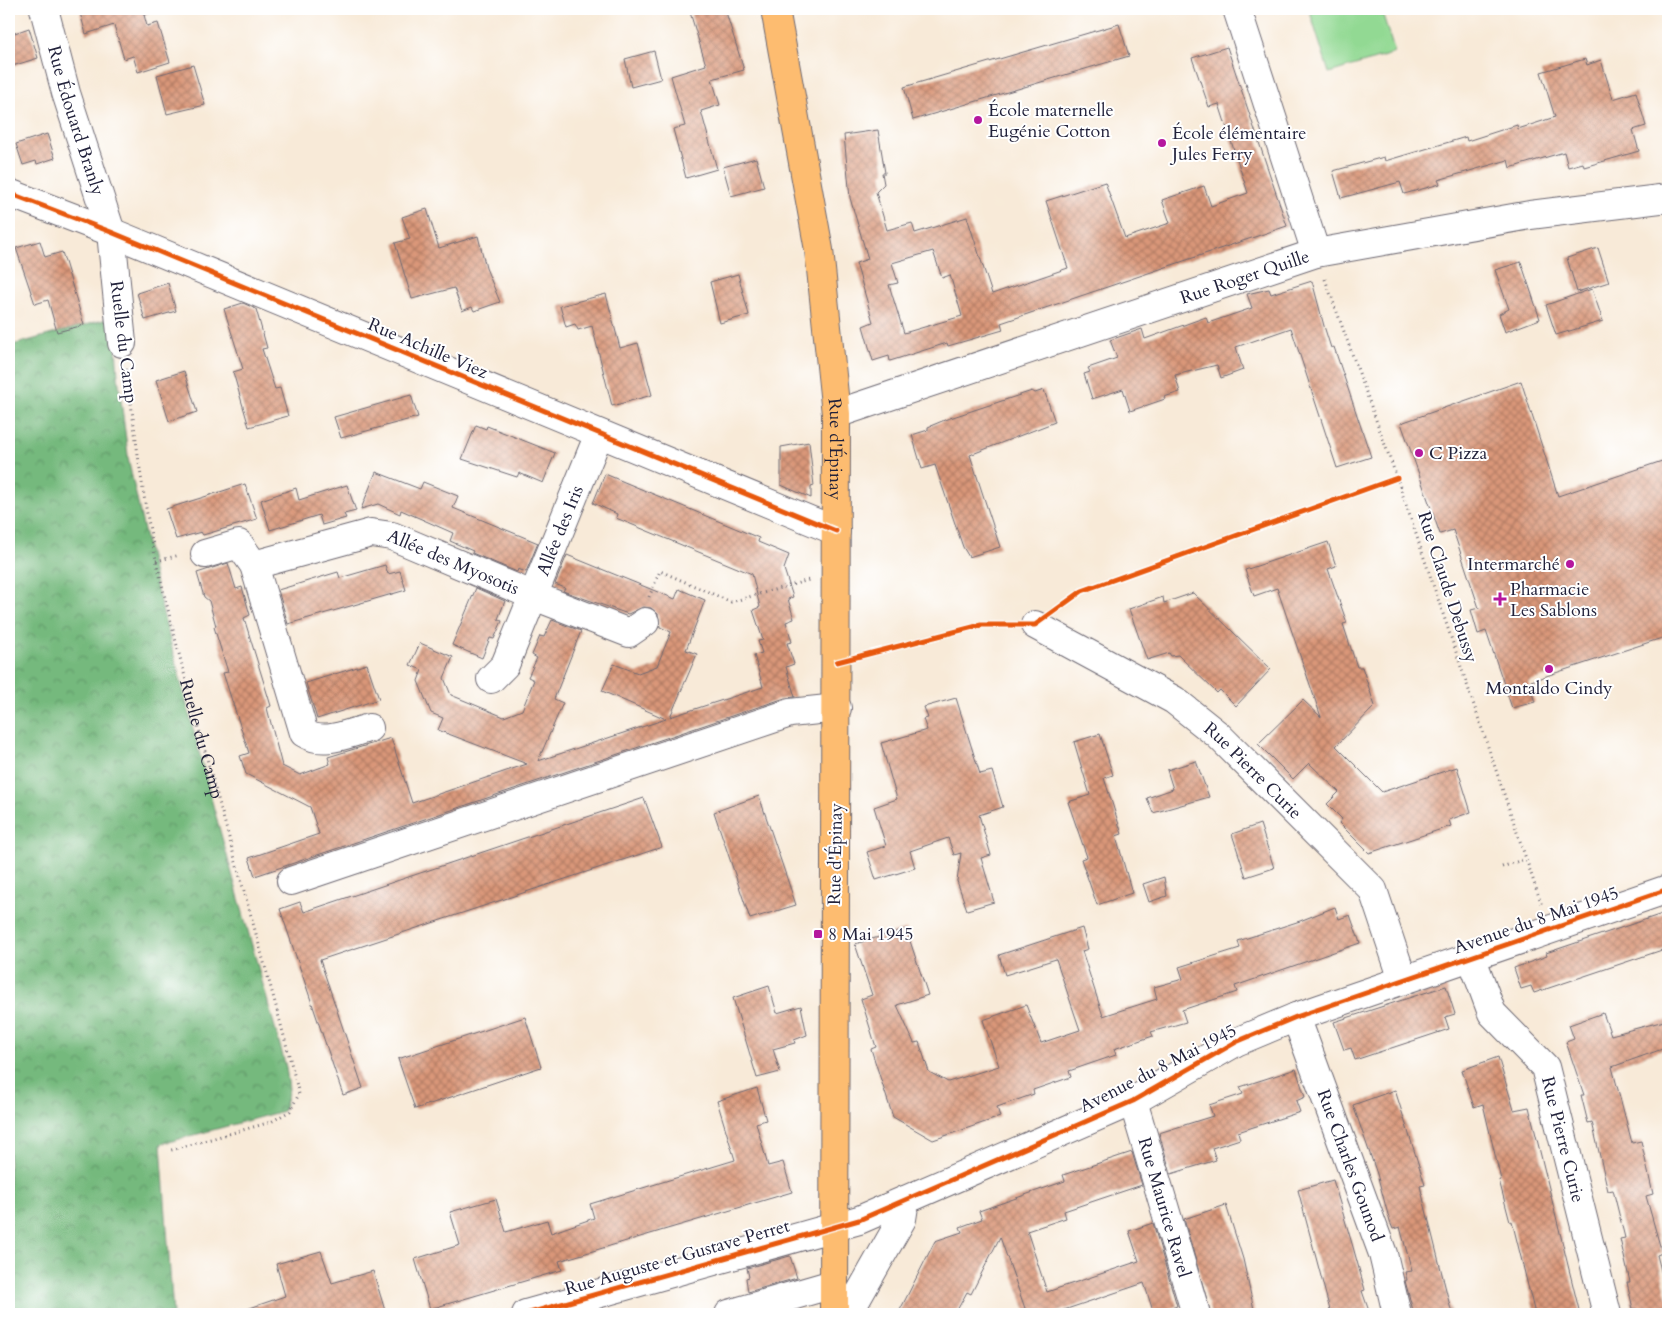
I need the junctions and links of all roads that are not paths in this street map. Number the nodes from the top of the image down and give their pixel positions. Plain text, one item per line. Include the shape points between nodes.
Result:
1 (44, 9) edge
2 (775, 9) edge
3 (1237, 9) edge
4 (9, 193) edge
5 (1668, 198) edge
6 (111, 232) junction
7 (1316, 253) junction
8 (122, 343) road end
9 (836, 414) junction
10 (599, 434) junction
11 (836, 530) junction
12 (205, 554) dead end
13 (254, 565) junction
14 (534, 596) junction
15 (644, 622) road end
16 (1036, 625) dead end
17 (491, 679) dead end
18 (837, 708) junction
19 (369, 728) dead end
20 (291, 881) dead end
21 (1668, 889) edge
22 (1471, 956) junction
23 (1403, 980) junction
24 (1296, 1017) junction
25 (1133, 1101) junction
26 (905, 1200) junction
27 (836, 1226) junction
28 (833, 1284) junction
29 (526, 1314) edge
30 (730, 1314) edge
31 (834, 1314) edge
32 (848, 1314) edge
33 (1196, 1314) edge
34 (1397, 1314) edge
35 (1607, 1314) edge

1 - 6 street, Rue Édouard Branly via 66,93
2 - 9 main road, Rue d'Épinay via 819,250
3 - 7 street
4 - 6 street, Rue Achille Viez
5 - 7 street, Rue Roger Quille via 1530,215 1430,244
6 - 8 street, Ruelle du Camp
6 - 10 street, Rue Achille Viez
7 - 9 street, Rue Roger Quille
9 - 11 main road, Rue d'Épinay
10 - 11 street, Rue Achille Viez
10 - 14 street, Allée des Iris
11 - 18 main road, Rue d'Épinay
12 - 13 street via 239,544
13 - 14 street, Allée des Myosotis via 371,533 392,536
13 - 19 street via 304,733 313,739 324,740
14 - 15 street, Allée des Myosotis via 629,633
14 - 17 street, Allée des Iris via 506,665
16 - 23 street, Rue Pierre Curie via 1174,700 1218,736 1373,890
18 - 20 street via 790,713
18 - 27 main road, Rue d'Épinay
21 - 22 street, Avenue du 8 Mai 1945
22 - 23 street, Avenue du 8 Mai 1945
22 - 35 street, Rue Pierre Curie via 1492,1013 1545,1067
23 - 24 street, Avenue du 8 Mai 1945
24 - 25 street, Avenue du 8 Mai 1945 via 1236,1042
24 - 34 street, Rue Charles Gounod via 1383,1254
25 - 26 street, Avenue du 8 Mai 1945
25 - 33 street, Rue Maurice Ravel
26 - 27 street, Avenue du 8 Mai 1945
26 - 32 street via 902,1219
27 - 28 main road, Rue d'Épinay
27 - 29 street, Rue Auguste et Gustave Perret
28 - 30 street
28 - 31 main road, Rue d'Épinay

